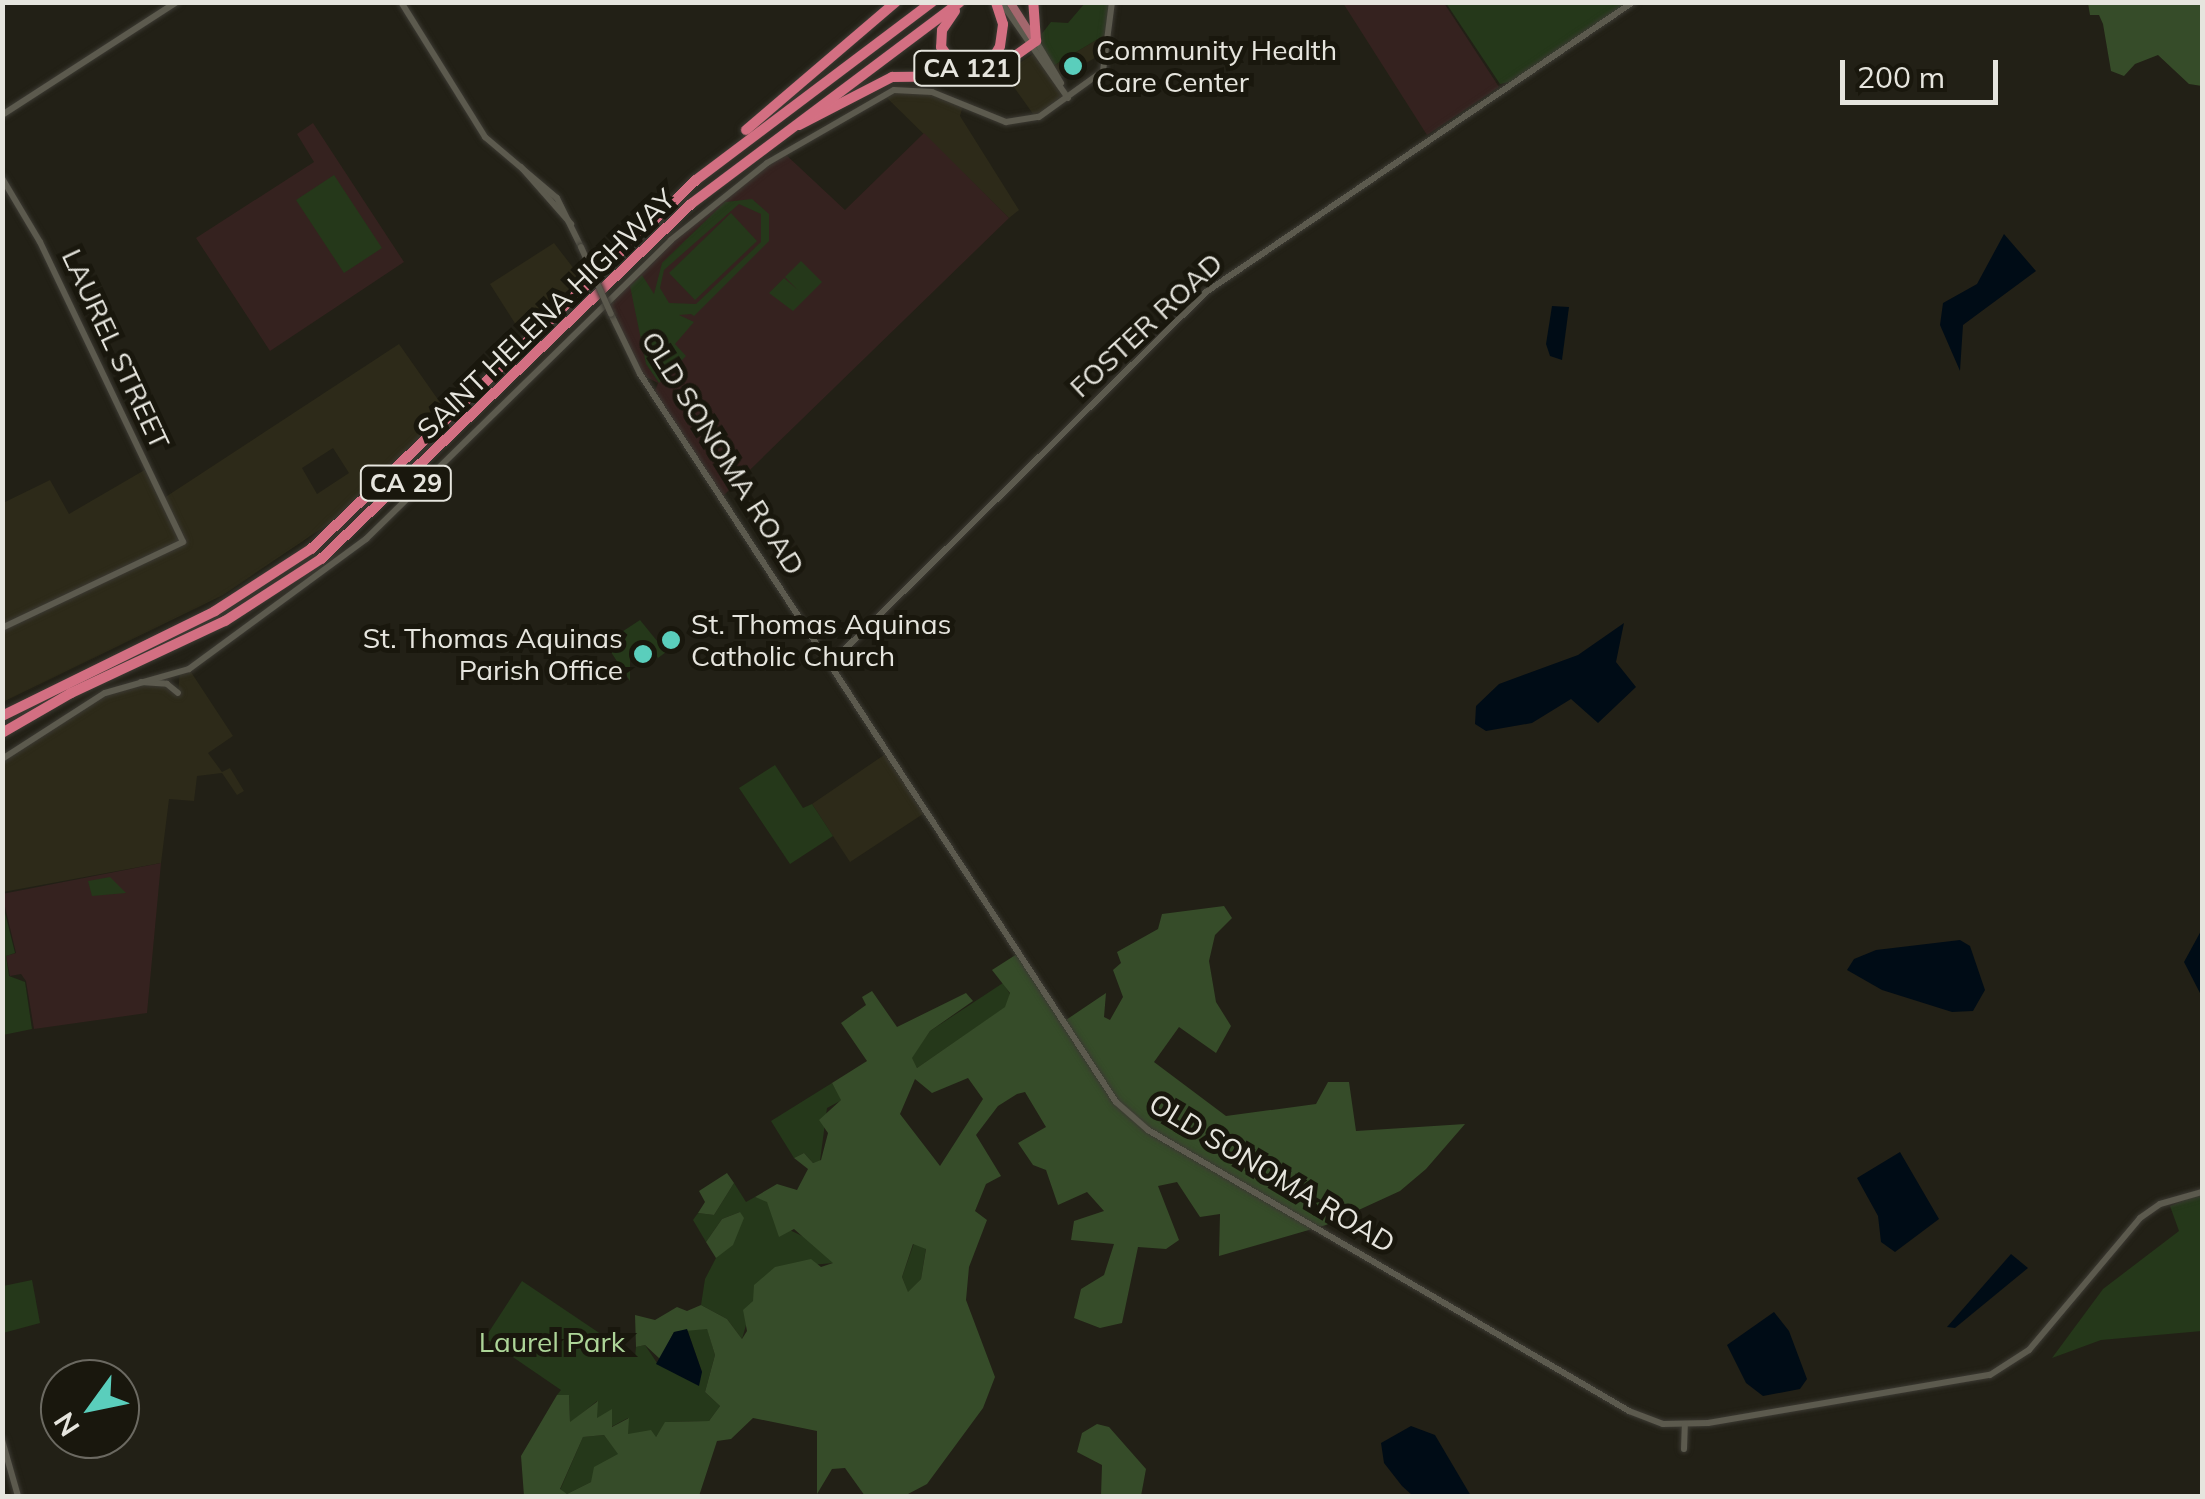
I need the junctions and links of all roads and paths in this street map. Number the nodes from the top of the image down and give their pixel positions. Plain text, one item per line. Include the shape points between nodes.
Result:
1 (177, 2) edge
2 (400, 2) edge
3 (896, 2) edge
4 (932, 2) edge
5 (962, 2) edge
6 (999, 2) edge
7 (1010, 2) edge
8 (1033, 2) edge
9 (1112, 2) edge
10 (1634, 2) edge
11 (1034, 44) junction
12 (1068, 98) junction
13 (2, 115) edge
14 (751, 154) junction
15 (2, 178) edge
16 (696, 180) junction
17 (2, 628) edge
18 (830, 664) junction
19 (130, 683) junction
20 (178, 693) dead end
21 (2, 715) edge
22 (2, 733) edge
23 (2, 759) edge
24 (2202, 1192) edge
25 (1686, 1424) junction
26 (2, 1440) edge
27 (1684, 1449) dead end
28 (18, 1496) edge

1 - 13 street
2 - 18 street, OLD SONOMA ROAD, bridge via 486,137 557,198 640,374
3 - 16 highway
4 - 16 highway, SAINT HELENA HIGHWAY / CA 29
5 - 6 highway, CA 121 via 940,40 952,62 974,68 992,60 1000,46
5 - 14 highway, SAINT HELENA HIGHWAY / CA 29
6 - 11 street
7 - 11 main road
8 - 11 highway
9 - 12 street via 1103,71
10 - 18 street, FOSTER ROAD via 1206,292
11 - 12 street
11 - 14 highway via 976,76 906,74 878,82
12 - 19 street via 1017,122 932,92 894,90 800,141 671,240 366,539 189,669
14 - 22 highway, SAINT HELENA HIGHWAY / CA 29 via 657,235 321,559 225,621
15 - 17 street, LAUREL STREET via 48,258 183,542
16 - 21 highway, SAINT HELENA HIGHWAY / CA 29 via 311,549 216,610
18 - 25 street, OLD SONOMA ROAD via 1106,1088 1130,1115 1629,1411
19 - 20 street via 167,684
19 - 23 street via 62,716
24 - 25 street, OLD SONOMA ROAD via 2160,1204 2140,1218 2006,1369
25 - 27 street
26 - 28 street

